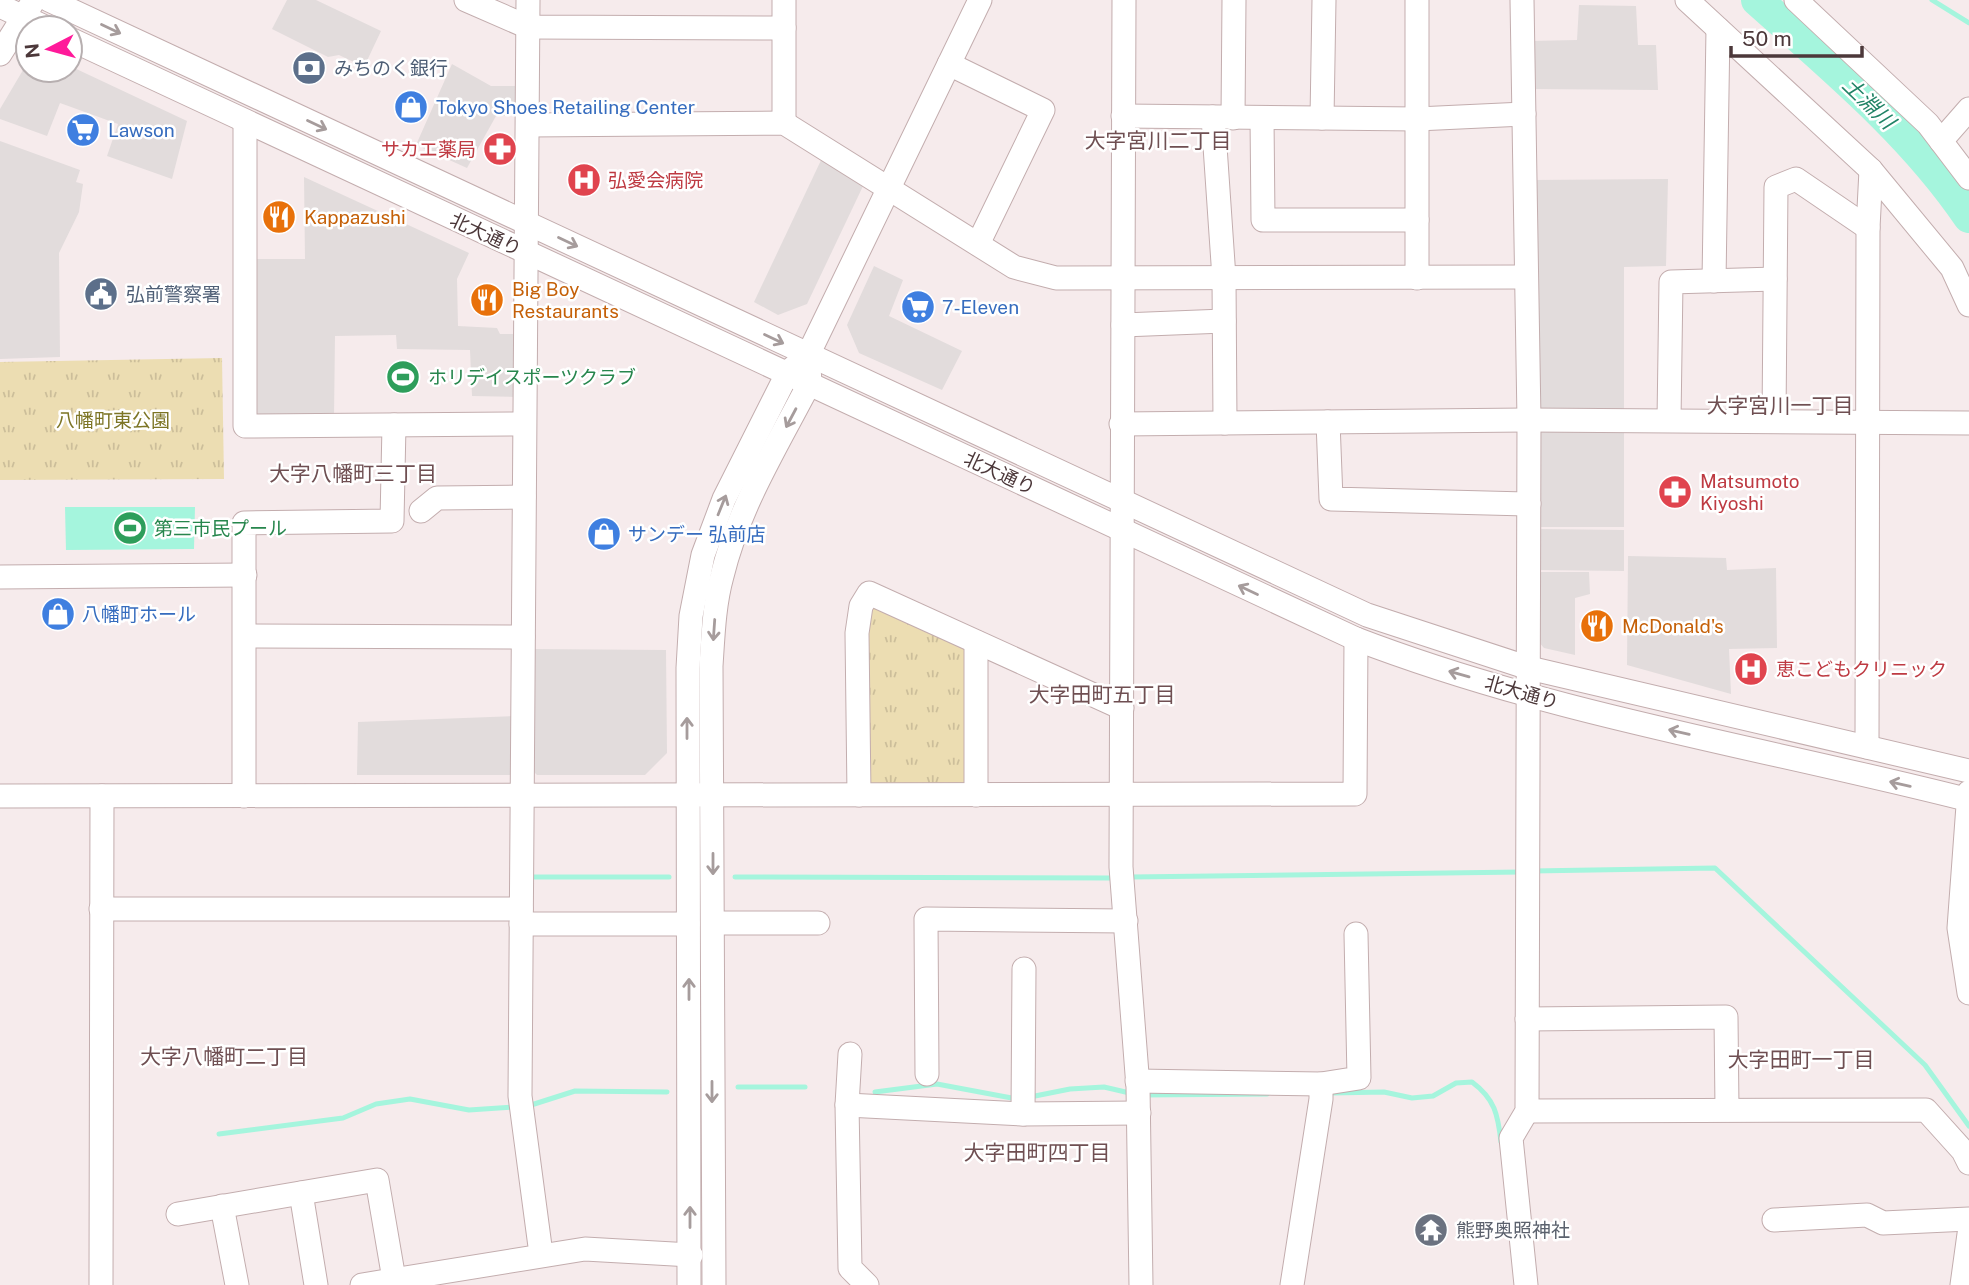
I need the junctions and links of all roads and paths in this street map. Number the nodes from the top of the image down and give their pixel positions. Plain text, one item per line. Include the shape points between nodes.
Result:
1 (49, 0) edge
2 (466, 0) edge
3 (528, 0) edge
4 (784, 0) edge
5 (981, 0) edge
6 (1124, 0) edge
7 (1234, 0) edge
8 (1324, 0) edge
9 (1417, 0) edge
10 (1522, 0) edge
11 (1687, 0) edge
12 (1796, 0) edge
13 (0, 6) edge
14 (29, 8) edge
15 (528, 27) junction
16 (784, 28) junction
17 (1718, 29) junction
18 (84, 46) edge
19 (0, 54) edge
20 (949, 64) junction
21 (1969, 108) edge
22 (1524, 114) junction
23 (1123, 116) junction
24 (1223, 118) junction
25 (1262, 118) junction
26 (1322, 118) junction
27 (1417, 119) junction
28 (245, 121) junction
29 (784, 122) junction
30 (528, 125) junction
31 (1941, 141) junction
32 (1871, 170) junction
33 (1969, 178) edge
34 (889, 187) junction
35 (1417, 220) junction
36 (528, 224) junction
37 (1868, 228) junction
38 (978, 244) junction
39 (528, 254) junction
40 (1525, 277) junction
41 (1224, 278) junction
42 (1417, 278) junction
43 (1124, 279) junction
44 (1775, 279) junction
45 (1714, 281) junction
46 (1969, 305) edge
47 (1224, 321) junction
48 (1123, 325) junction
49 (808, 355) junction
50 (788, 372) junction
51 (810, 382) junction
52 (1529, 420) junction
53 (1669, 420) junction
54 (1774, 420) junction
55 (1868, 420) junction
56 (1328, 422) junction
57 (1225, 423) junction
58 (1969, 423) edge
59 (524, 424) junction
60 (1121, 424) junction
61 (394, 425) junction
62 (524, 497) junction
63 (1121, 501) junction
64 (1529, 504) junction
65 (421, 511) dead end
66 (1122, 531) junction
67 (245, 575) junction
68 (0, 577) edge
69 (246, 636) junction
70 (523, 636) junction
71 (1356, 639) junction
72 (976, 642) junction
73 (1529, 668) junction
74 (1527, 694) junction
75 (1122, 708) junction
76 (1867, 747) junction
77 (1969, 771) edge
78 (976, 795) junction
79 (1121, 795) junction
80 (0, 796) edge
81 (102, 796) junction
82 (244, 796) junction
83 (523, 796) junction
84 (687, 796) junction
85 (714, 796) junction
86 (859, 796) junction
87 (1968, 797) edge
88 (101, 909) junction
89 (521, 917) junction
90 (1126, 921) junction
91 (713, 923) junction
92 (818, 923) dead end
93 (688, 924) junction
94 (1356, 934) dead end
95 (1024, 970) dead end
96 (1969, 993) edge
97 (1527, 1019) junction
98 (850, 1054) dead end
99 (927, 1074) dead end
100 (1321, 1092) junction
101 (1138, 1095) junction
102 (847, 1105) junction
103 (1727, 1109) junction
104 (1527, 1111) junction
105 (1023, 1114) junction
106 (1969, 1163) edge
107 (301, 1193) junction
108 (222, 1206) junction
109 (178, 1214) dead end
110 (1969, 1219) edge
111 (1774, 1220) dead end
112 (1969, 1234) edge
113 (541, 1254) junction
114 (691, 1255) junction
115 (394, 1282) edge
116 (101, 1285) edge
117 (237, 1285) edge
118 (316, 1285) edge
119 (362, 1285) edge
120 (690, 1285) edge
121 (714, 1285) edge
122 (867, 1285) edge
123 (1141, 1285) edge
124 (1292, 1285) edge
125 (1526, 1285) edge
126 (1962, 1285) edge

1 -> 36 street
2 - 15 street
3 - 15 street
4 - 16 street
5 - 20 street
6 - 23 street
7 - 24 street
8 - 26 street
9 - 27 street
10 - 22 street
11 - 17 street
12 - 31 street
13 - 14 street
14 - 19 street
15 - 16 street
15 - 30 street
16 - 29 street
17 - 32 street
17 - 45 street
18 - 28 street, 北大通り
20 - 34 street
20 - 38 street via 1043,110
21 - 31 street
22 - 27 street
22 - 40 street
23 - 24 street
23 - 43 street
24 - 25 street
24 - 41 street
25 - 26 street
25 - 35 street via 1264,220
26 - 27 street
27 - 35 street
28 - 39 street, 北大通り
28 - 61 street via 245,426
29 - 30 street
29 - 34 street
30 - 36 street
31 - 33 street
32 - 37 street
32 - 46 street via 1952,268
34 - 38 street
34 - 49 street
35 - 42 street
36 - 39 street
36 -> 49 street
37 - 44 street via 1796,179 1776,187
37 - 55 street
38 - 43 street via 1014,267 1056,278
39 - 50 street, 北大通り
39 - 59 street
40 - 42 street
40 - 52 street
41 - 42 street
41 - 43 street
41 - 47 street
43 - 48 street
44 - 45 street
44 - 54 street
45 - 53 street via 1671,282
47 - 48 street
47 - 57 street
48 - 60 street
49 - 50 street
49 - 51 street
49 - 63 street
50 - 51 street, 北大通り
84 -> 50 street via 690,629 703,555 724,499
51 - 66 street, 北大通り
51 -> 85 street via 749,495 721,579 712,666
52 - 53 street
52 - 56 street
52 - 64 street
53 - 54 street
54 - 55 street
55 - 58 street
55 - 76 street
56 - 57 street
56 - 64 street via 1331,499
57 - 60 street
59 - 61 street
59 - 62 street
60 - 63 street
61 - 67 street via 392,521 244,523
62 - 65 street via 437,498
62 - 70 street
63 - 66 street
63 - 73 street via 1367,615
64 - 73 street
71 -> 66 street, 北大通り
66 - 75 street
67 - 68 street
67 - 69 street
69 - 70 street
69 - 82 street
70 - 83 street
74 -> 71 street, 北大通り via 1417,663
71 - 79 street via 1355,794
72 - 75 street
72 - 78 street
72 - 86 street via 869,593 861,606 857,633
73 - 74 street
73 - 76 street
87 -> 74 street, 北大通り
74 - 97 street
75 - 79 street
76 - 77 street
78 - 79 street
78 - 86 street
79 - 90 street
80 - 81 street
81 - 82 street
81 - 88 street
82 - 83 street
83 - 84 street
83 - 89 street
84 - 85 street
84 - 93 street
85 - 86 street
85 -> 91 street
87 - 96 street via 1959,928
88 - 89 street
88 - 116 street
89 - 93 street
89 - 113 street via 520,1096
90 - 99 street via 926,919
90 - 101 street
91 - 92 street
91 -> 121 street
114 -> 93 street
94 - 100 street via 1359,1078
95 - 105 street
97 - 103 street via 1726,1017
97 - 104 street
98 - 102 street
100 - 101 street
100 - 124 street
101 - 105 street
101 - 123 street
102 - 105 street
102 - 122 street via 850,1268
103 - 104 street
103 - 106 street via 1926,1110
104 - 125 street via 1511,1138
107 - 108 street
107 - 115 street via 377,1180
107 - 118 street
108 - 109 street
108 - 117 street
110 - 111 street via 1883,1223 1867,1215
112 - 126 street
113 - 114 street via 584,1249
113 - 115 street
114 - 120 street
115 - 119 street

